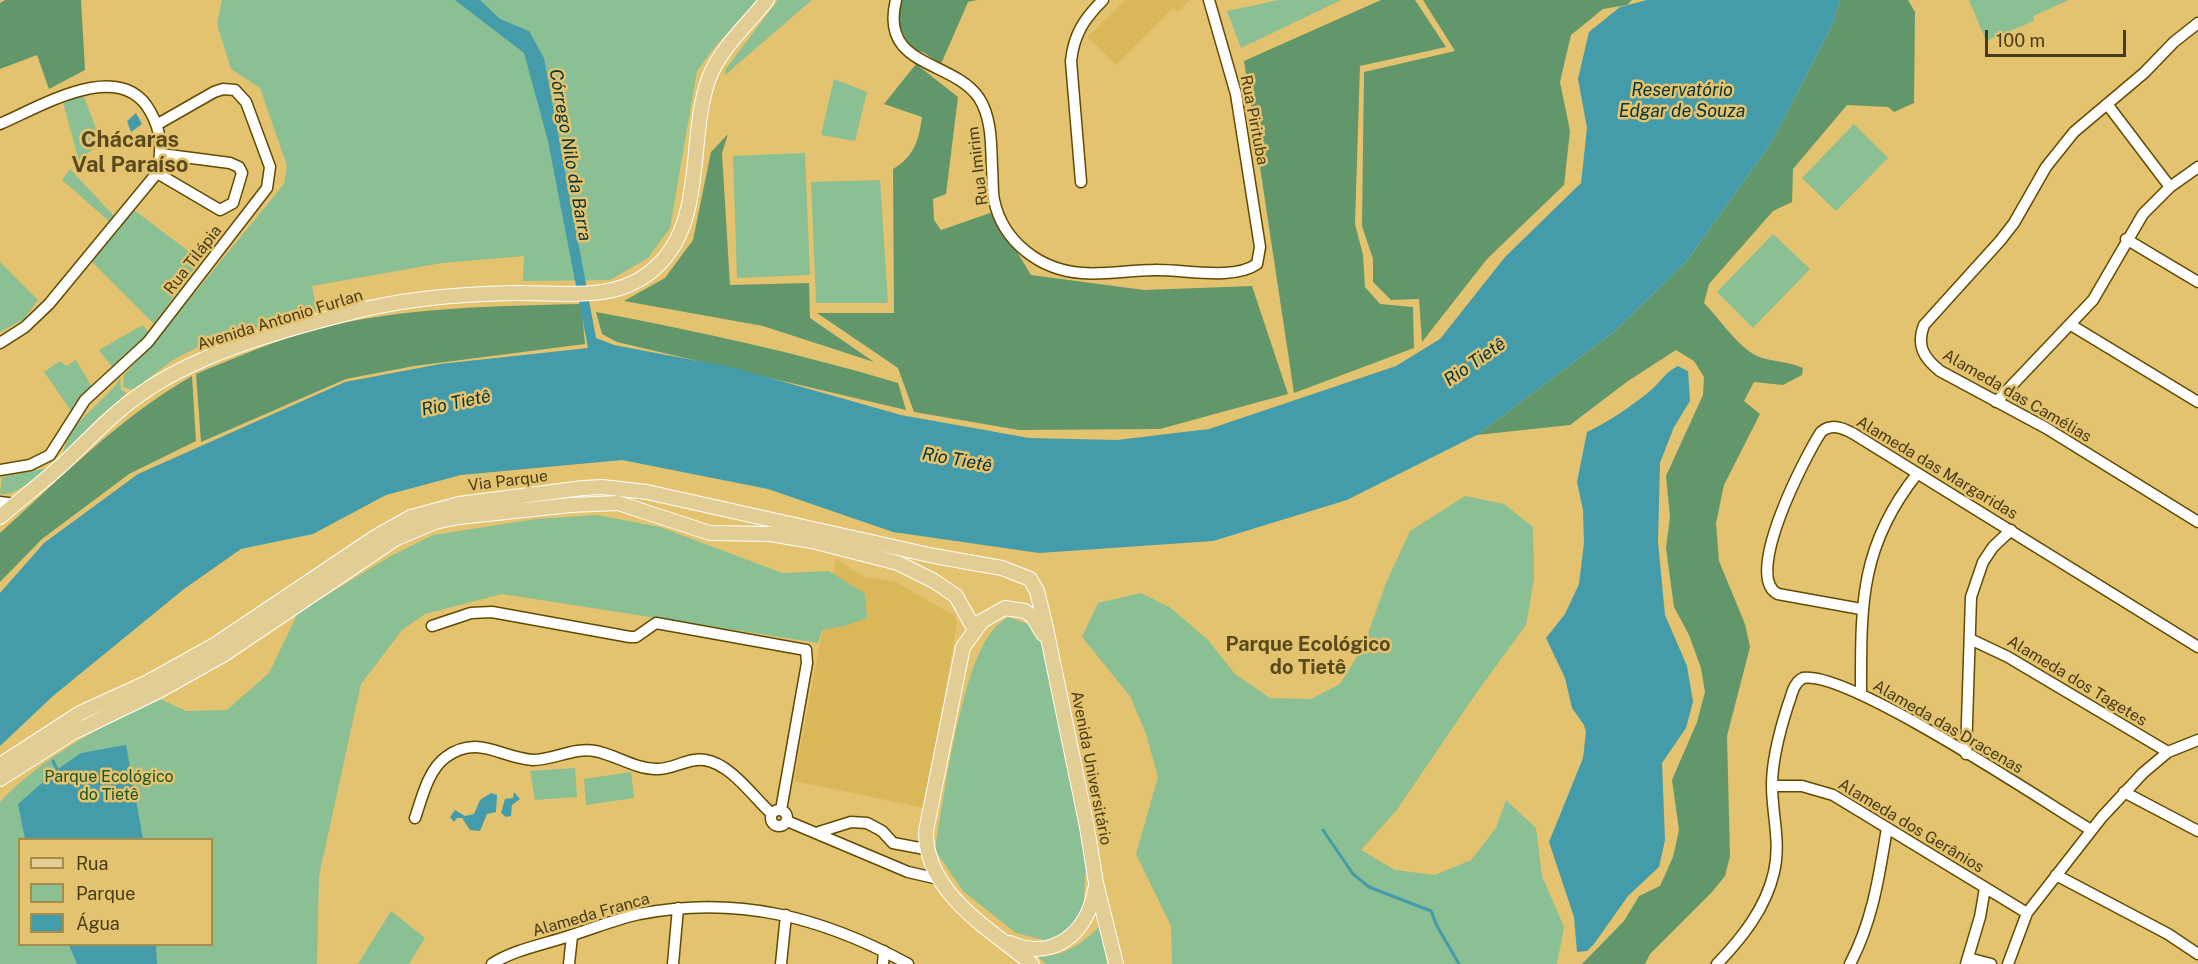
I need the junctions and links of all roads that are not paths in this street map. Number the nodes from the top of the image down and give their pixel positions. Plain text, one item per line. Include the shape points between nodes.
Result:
1 (767, 0) edge
2 (896, 0) edge
3 (1103, 0) edge
4 (1209, 0) edge
5 (2198, 23) edge
6 (2107, 104) junction
7 (0, 124) edge
8 (158, 124) junction
9 (161, 154) junction
10 (2198, 167) edge
11 (157, 173) junction
12 (1081, 182) dead end
13 (2170, 187) junction
14 (2126, 239) junction
15 (1260, 247) joint
16 (2198, 282) edge
17 (2071, 325) junction
18 (0, 343) edge
19 (1996, 402) junction
20 (2198, 402) edge
21 (0, 470) edge
22 (1917, 474) junction
23 (0, 502) edge
24 (15, 504) junction
25 (720, 508) junction
26 (0, 517) edge
27 (2198, 522) edge
28 (2012, 530) junction
29 (710, 532) junction
30 (1030, 579) joint
31 (1862, 609) junction
32 (432, 626) dead end
33 (975, 630) junction
34 (1970, 639) junction
35 (1047, 642) junction
36 (2198, 647) edge
37 (1861, 694) junction
38 (2198, 740) edge
39 (44, 742) junction
40 (2168, 752) junction
41 (1966, 754) junction
42 (0, 765) edge
43 (0, 778) edge
44 (1772, 786) junction
45 (2124, 792) junction
46 (776, 812) junction
47 (415, 818) dead end
48 (1887, 828) junction
49 (2091, 830) junction
50 (2198, 831) edge
51 (819, 832) junction
52 (905, 847) junction
53 (926, 849) junction
54 (899, 868) junction
55 (2056, 876) junction
56 (939, 879) junction
57 (1096, 883) junction
58 (1985, 888) junction
59 (678, 908) junction
60 (2027, 913) junction
61 (786, 915) junction
62 (572, 936) junction
63 (1003, 940) junction
64 (884, 951) junction
65 (2198, 954) edge
66 (1967, 961) edge
67 (492, 964) edge
68 (569, 964) edge
69 (673, 964) edge
70 (781, 964) edge
71 (883, 964) edge
72 (908, 964) edge
73 (1032, 964) edge
74 (1116, 964) edge
75 (1717, 964) edge
76 (1850, 964) edge
77 (1990, 964) edge
78 (2008, 964) edge

1 - 24 main road, Avenida Antonio Furlan via 708,81 681,229 670,251 645,277 600,294 512,293 362,310 226,351 189,366 125,405
2 - 15 street, Rua Imirim via 895,29 905,49 969,87 984,106 990,133 994,200 1017,245 1030,255 1059,269 1081,273 1239,272 1257,264
3 - 12 street via 1084,19 1072,53
4 - 15 street, Rua Pirituba via 1236,94
5 - 6 street, Alameda das Camélias
6 - 13 street
6 - 19 street, Alameda das Camélias via 2062,145 2014,223 1921,333 1922,352 1927,361
7 - 8 street via 99,86 131,91 147,105
8 - 9 street
8 - 21 street, Rua Tilápia via 214,92 235,90 246,102 270,167 267,188 155,333 85,400 50,455 30,465
9 - 11 street
9 - 11 street via 230,163 242,173 233,203 220,210
10 - 13 street
11 - 18 street via 56,297 25,327
13 - 14 street via 2143,214
14 - 16 street
14 - 17 street via 2093,300
17 - 19 street
17 - 20 street
19 - 27 street, Alameda das Camélias via 2046,428
22 - 28 street, Alameda das Margaridas
22 - 31 street via 1877,541
22 - 31 street, Alameda das Margaridas via 1836,427 1821,432 1793,482 1772,544 1770,588 1778,594
23 - 24 street
24 - 26 main road, Avenida Antonio Furlan
25 - 29 main road
25 - 30 main road, Via Parque via 1002,568
25 - 39 main road, Via Parque via 603,487 428,511 377,536 219,642 148,682 80,713
28 - 34 street via 1993,547 1975,579
28 - 36 street, Alameda das Margaridas
29 - 33 main road, Via Parque via 770,534 898,563 956,596
29 - 39 main road, Via Parque via 636,508 599,502 435,522 388,543 188,676
30 - 35 main road, Avenida Universitário
31 - 37 street
32 - 46 street via 471,613 492,612 630,637 656,623 806,650 807,663
33 - 35 main road via 996,611 1018,609 1033,617
33 - 53 main road via 963,647 926,831
34 - 40 street, Alameda dos Tagetes via 2008,657
34 - 41 street
35 - 57 main road, Avenida Universitário
37 - 41 street, Alameda das Dracenas
37 - 44 street, Alameda das Dracenas via 1808,677 1798,681 1778,742
38 - 40 street
39 - 42 main road
39 - 43 main road
40 - 45 street
41 - 49 street, Alameda das Dracenas
44 - 48 street, Alameda dos Gerânios via 1802,786 1833,795
44 - 75 street, Alameda das Dracenas via 1777,829 1774,873 1752,921
45 - 49 street
45 - 50 street
46 - 47 street via 729,772 705,760 657,769 596,751 535,760 489,747 470,747 445,758 434,770
46 - 51 street via 772,824 776,827 787,821
48 - 58 street, Alameda dos Gerânios
48 - 76 street via 1872,910
49 - 55 street
51 - 52 street via 851,822 867,823 893,843
51 - 54 street
52 - 53 street
52 - 54 street
53 - 56 main road
54 - 56 street
55 - 60 street
55 - 65 street via 2168,934
56 - 63 main road via 973,916
57 - 63 main road via 1086,919 1058,945 1021,948
57 - 74 main road, Avenida Universitário
58 - 60 street, Alameda dos Gerânios
58 - 66 street
59 - 61 street, Alameda Franca via 748,909
59 - 62 street, Alameda Franca via 637,915
59 - 69 street
60 - 78 street
61 - 64 street, Alameda Franca via 833,927
61 - 70 street
62 - 67 street, Alameda Franca
62 - 68 street
63 - 73 main road
64 - 71 street
64 - 72 street, Alameda Franca
66 - 77 street

